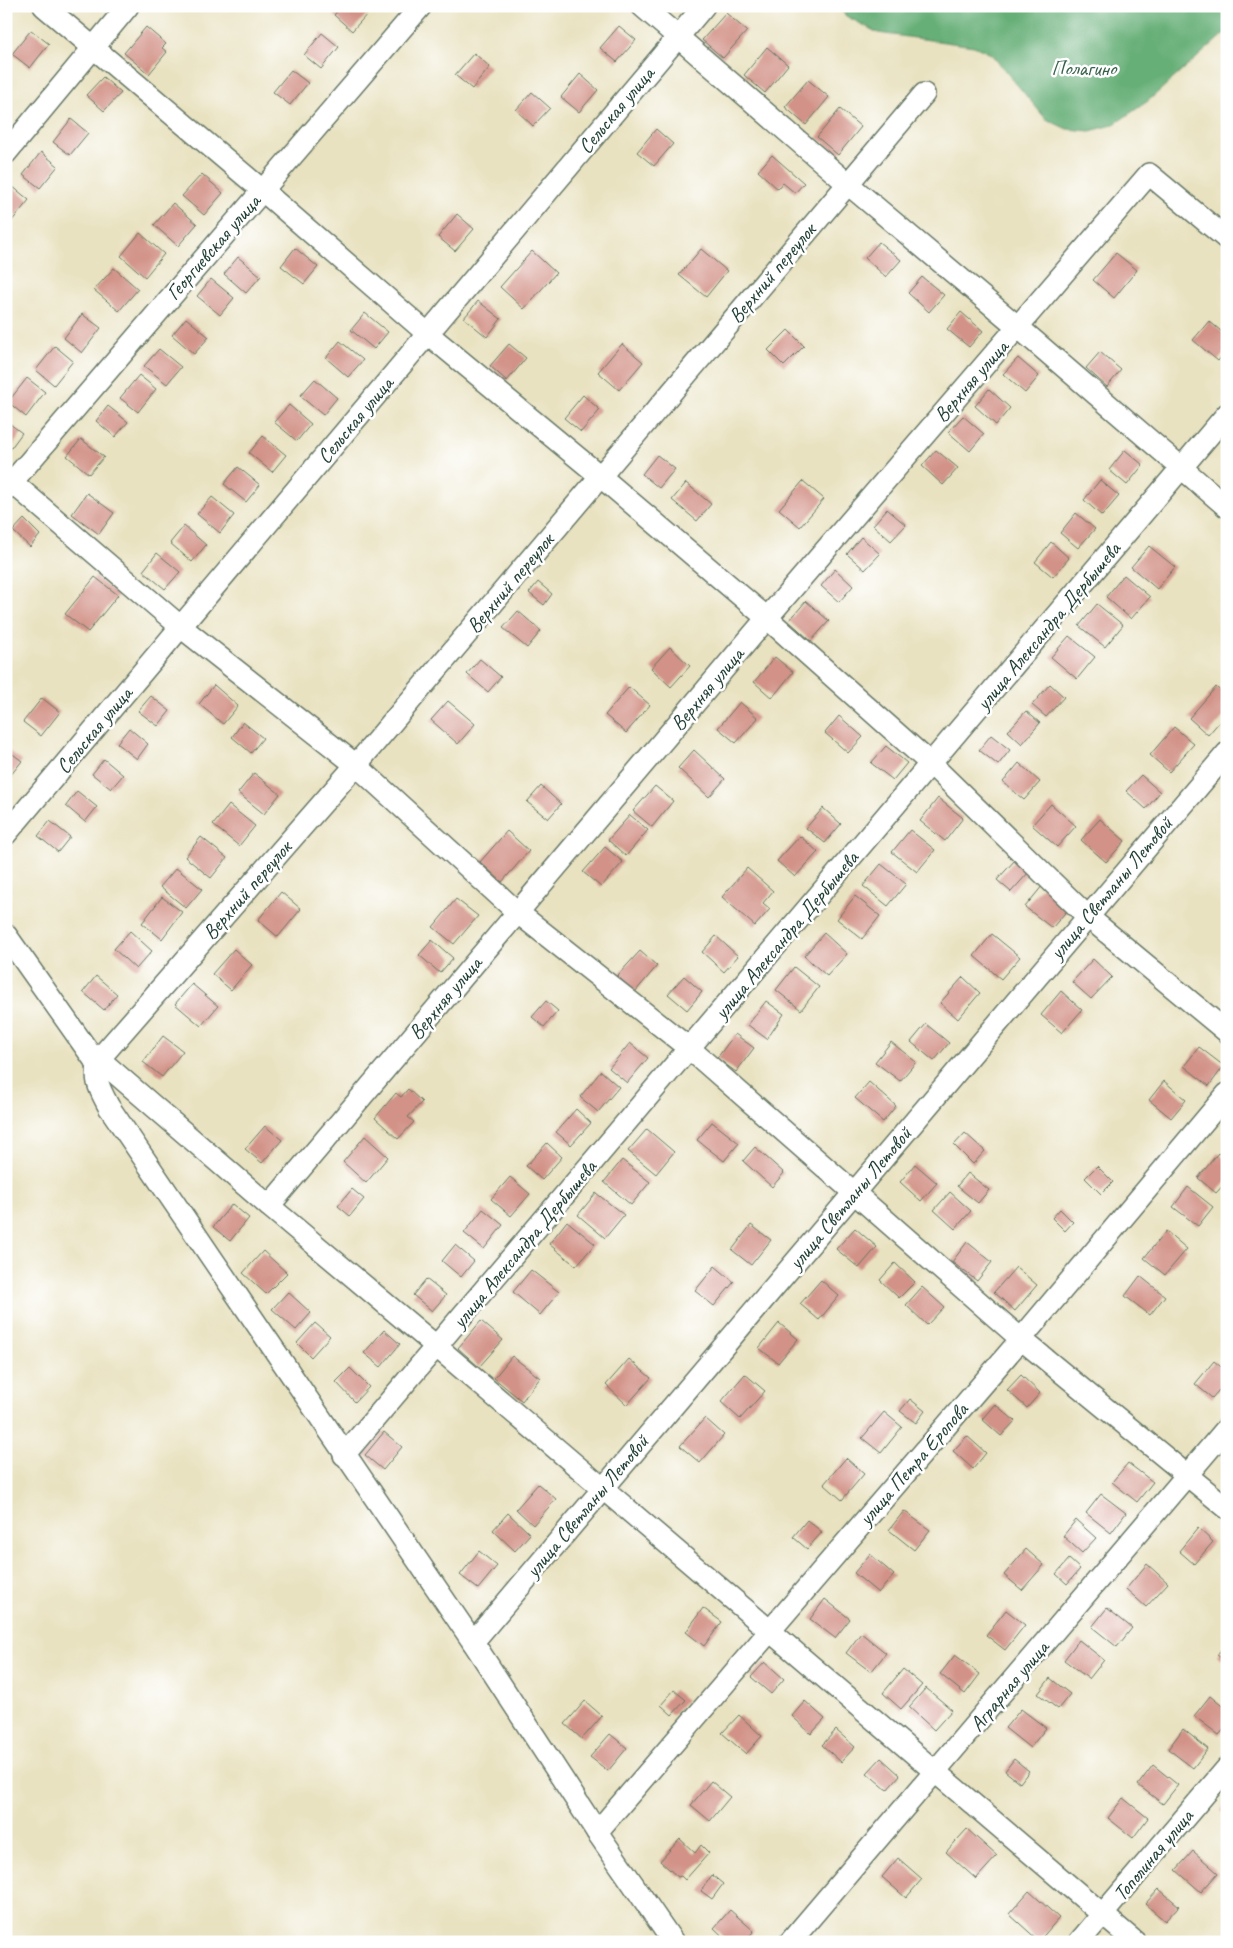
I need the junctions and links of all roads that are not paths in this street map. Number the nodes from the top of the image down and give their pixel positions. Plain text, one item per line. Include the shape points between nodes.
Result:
1 (44, 6) edge
2 (128, 6) edge
3 (421, 6) edge
4 (642, 6) edge
5 (704, 6) edge
6 (678, 38) junction
7 (94, 48) junction
8 (924, 94) dead end
9 (6, 153) edge
10 (848, 184) junction
11 (262, 190) junction
12 (1227, 239) edge
13 (1018, 327) junction
14 (428, 334) junction
15 (1227, 414) edge
16 (1181, 469) junction
17 (600, 476) junction
18 (8, 483) edge
19 (1227, 507) edge
20 (768, 618) junction
21 (181, 627) junction
22 (1227, 753) edge
23 (931, 764) junction
24 (356, 765) junction
25 (6, 834) edge
26 (517, 912) junction
27 (1087, 916) junction
28 (6, 935) edge
29 (1227, 1032) edge
30 (690, 1049) junction
31 (98, 1064) junction
32 (1227, 1094) edge
33 (854, 1194) junction
34 (270, 1206) junction
35 (1021, 1339) junction
36 (437, 1347) junction
37 (1227, 1428) edge
38 (344, 1455) junction
39 (1188, 1474) junction
40 (602, 1488) junction
41 (1227, 1508) edge
42 (768, 1630) junction
43 (473, 1642) junction
44 (1227, 1768) edge
45 (936, 1772) junction
46 (596, 1832) junction
47 (1103, 1915) junction
48 (673, 1942) edge
49 (790, 1942) edge
50 (1079, 1942) edge
51 (1135, 1942) edge

1 - 7 street
2 - 7 street
3 - 11 street, Георгиевская улица
4 - 6 street
5 - 6 street, Сельская улица
6 - 10 street
6 - 14 street, Сельская улица
7 - 9 street
7 - 11 street
8 - 10 street, Верхний переулок
10 - 13 street
10 - 17 street, Верхний переулок
11 - 14 street
11 - 18 street, Георгиевская улица
12 - 13 street, Верхняя улица via 1149,174
13 - 16 street
13 - 20 street, Верхняя улица
14 - 17 street
14 - 21 street, Сельская улица
15 - 16 street, улица Александра Дербышева
16 - 19 street
16 - 23 street, улица Александра Дербышева
17 - 20 street
17 - 24 street, Верхний переулок
18 - 21 street
20 - 23 street
20 - 26 street, Верхняя улица
21 - 24 street
21 - 25 street, Сельская улица
22 - 27 street, улица Светланы Летовой
23 - 27 street
23 - 30 street, улица Александра Дербышева
24 - 26 street
24 - 31 street, Верхний переулок
26 - 30 street
26 - 34 street, Верхняя улица
27 - 29 street
27 - 33 street, улица Светланы Летовой
28 - 31 street
30 - 33 street
30 - 36 street, улица Александра Дербышева
31 - 34 street
31 - 38 street via 98,1086 109,1107
32 - 35 street, улица Петра Еропова
33 - 35 street
33 - 40 street, улица Светланы Летовой
34 - 36 street
35 - 39 street
35 - 42 street, улица Петра Еропова
36 - 38 street, улица Александра Дербышева
36 - 40 street
37 - 39 street, Аграрная улица
38 - 43 street
39 - 41 street
39 - 45 street, Аграрная улица
40 - 42 street
40 - 43 street, улица Светланы Летовой
42 - 45 street
42 - 46 street, улица Петра Еропова
43 - 46 street
44 - 47 street, Тополиная улица
45 - 47 street
45 - 49 street, Аграрная улица
46 - 48 street
47 - 50 street, Тополиная улица
47 - 51 street

